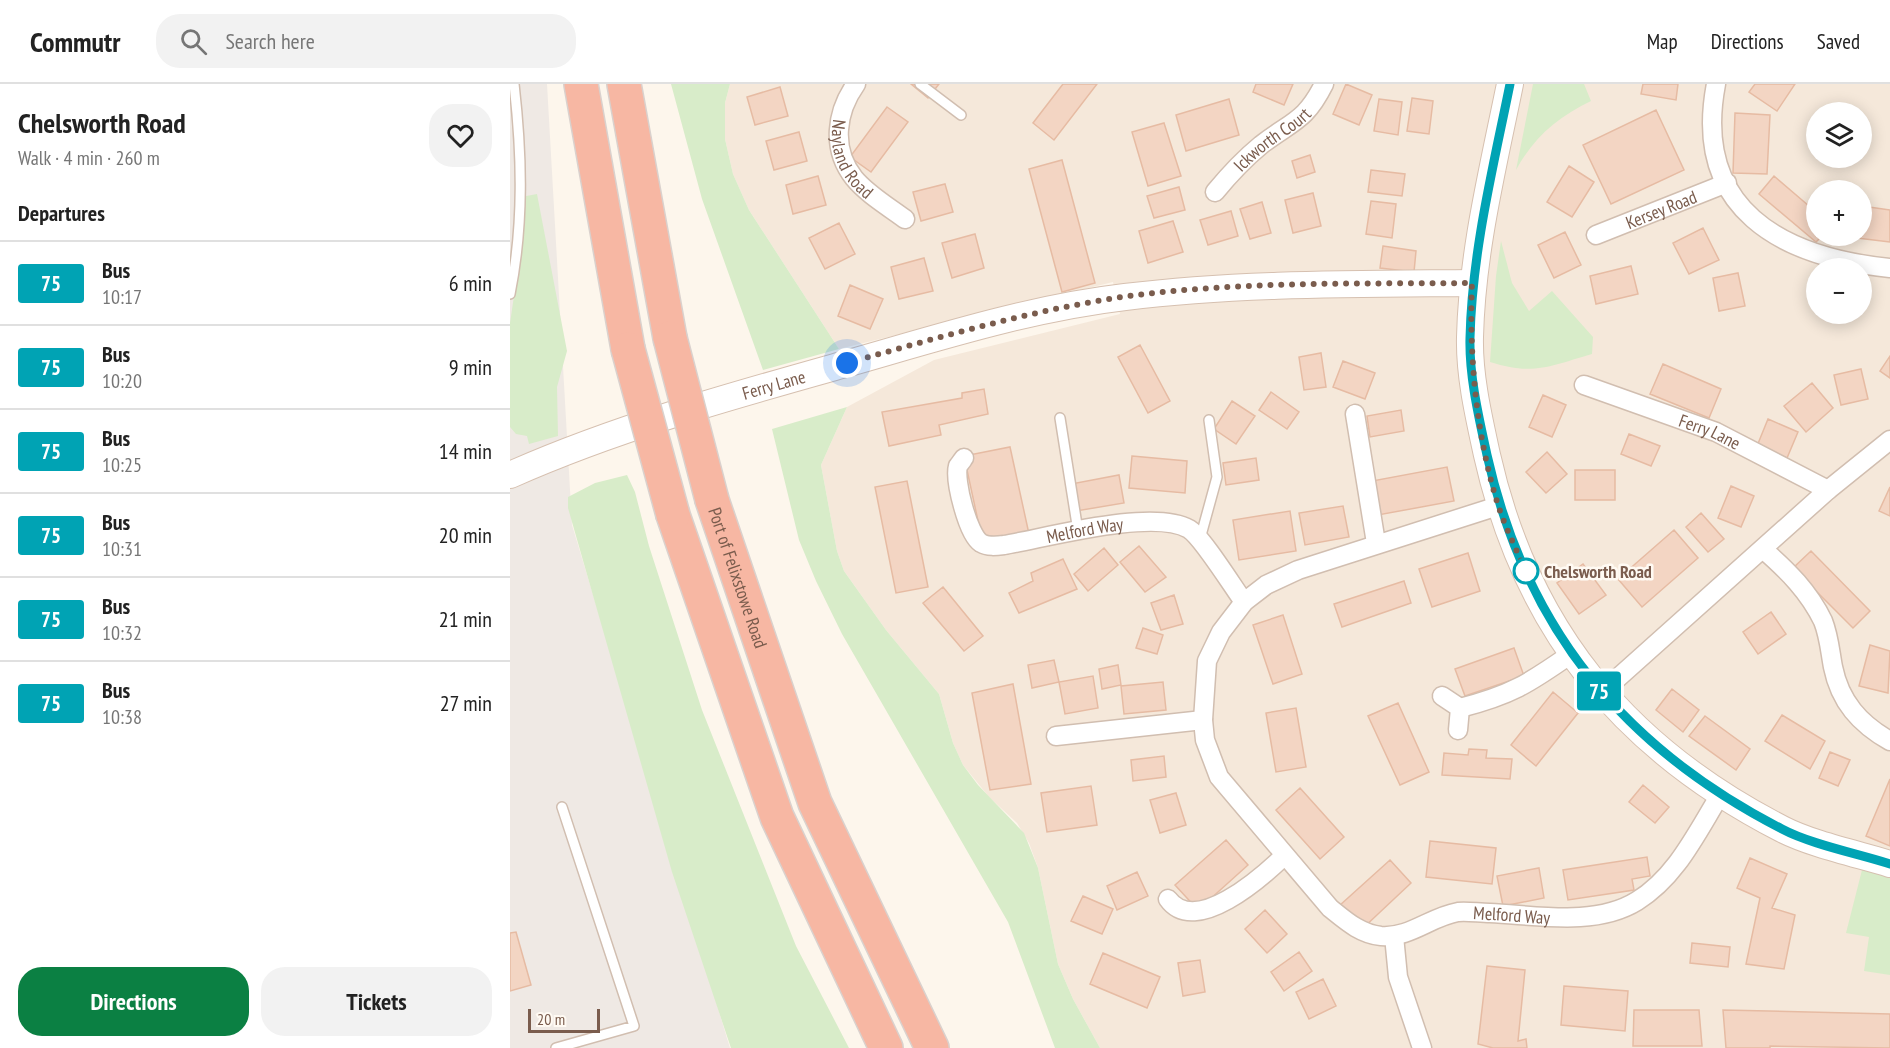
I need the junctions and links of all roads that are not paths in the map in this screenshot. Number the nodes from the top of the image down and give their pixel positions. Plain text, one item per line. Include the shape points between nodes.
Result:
1 (514, 84) edge
2 (581, 84) edge
3 (624, 84) edge
4 (856, 84) edge
5 (920, 84) edge
6 (1324, 84) edge
7 (1510, 84) edge
8 (1716, 84) edge
9 (962, 115) dead end
10 (514, 123) edge
11 (1727, 183) junction
12 (1215, 192) dead end
13 (905, 219) dead end
14 (1596, 235) dead end
15 (1890, 268) edge
16 (1472, 283) junction
17 (510, 294) edge
18 (1584, 384) dead end
19 (1355, 414) dead end
20 (1060, 418) dead end
21 (1209, 420) dead end
22 (1890, 440) edge
23 (964, 458) dead end
24 (510, 475) edge
25 (1828, 490) junction
26 (1498, 506) junction
27 (1078, 532) junction
28 (1200, 542) junction
29 (1376, 543) junction
30 (1764, 550) junction
31 (1244, 602) junction
32 (1571, 654) junction
33 (1601, 693) junction
34 (1443, 696) dead end
35 (1460, 708) junction
36 (1203, 720) junction
37 (1458, 729) dead end
38 (1056, 736) dead end
39 (1890, 741) edge
40 (1719, 795) junction
41 (562, 807) dead end
42 (1284, 856) junction
43 (1890, 864) edge
44 (1168, 899) dead end
45 (1394, 936) junction
46 (556, 1048) edge
47 (886, 1048) edge
48 (932, 1048) edge
49 (1422, 1048) edge

1 - 10 lane
2 - 47 highway, bridge via 628,349 673,515 777,817
3 - 48 highway, Port of Felixstowe Road, bridge via 670,338 712,500 815,803
4 - 13 street, Nayland Road via 837,127 846,162 855,178
5 - 9 lane
6 - 12 street, Ickworth Court via 1313,107 1303,117 1250,154
7 - 16 street
8 - 11 street via 1713,132 1718,163
10 - 17 lane via 519,224
11 - 14 street, Kersey Road
11 - 15 street via 1751,219 1792,246
16 - 24 street, Ferry Lane via 1311,284 1123,297 1082,304 974,327 804,375 569,449
16 - 26 street via 1470,341 1480,423
18 - 25 street, Ferry Lane via 1716,432
19 - 29 street
20 - 27 lane
21 - 28 lane via 1216,477
22 - 25 street
23 - 27 street, Melford Way via 958,466 958,477 971,531 979,542 1004,545
25 - 30 street
26 - 29 street, Melford Way
26 - 32 street via 1536,595
27 - 28 street, Melford Way via 1113,524 1161,521 1191,530
28 - 31 street, Melford Way
29 - 31 street, Melford Way via 1298,570 1266,585
30 - 33 street
30 - 39 street via 1795,579 1818,614 1841,692 1852,712 1867,728
31 - 36 street, Melford Way via 1221,632 1207,661
32 - 33 street
32 - 35 street via 1523,687
33 - 40 street via 1660,750
34 - 35 street
35 - 37 street
36 - 38 street
36 - 42 street, Melford Way via 1205,740 1219,777
40 - 43 street via 1785,831
40 - 45 street, Melford Way via 1678,864 1657,887 1617,912 1557,916 1460,912 1440,916
41 - 46 lane via 634,1026
42 - 44 street via 1258,880 1216,905 1185,911 1175,908
42 - 45 street, Melford Way via 1330,908 1350,924 1366,933
45 - 49 street via 1398,977

